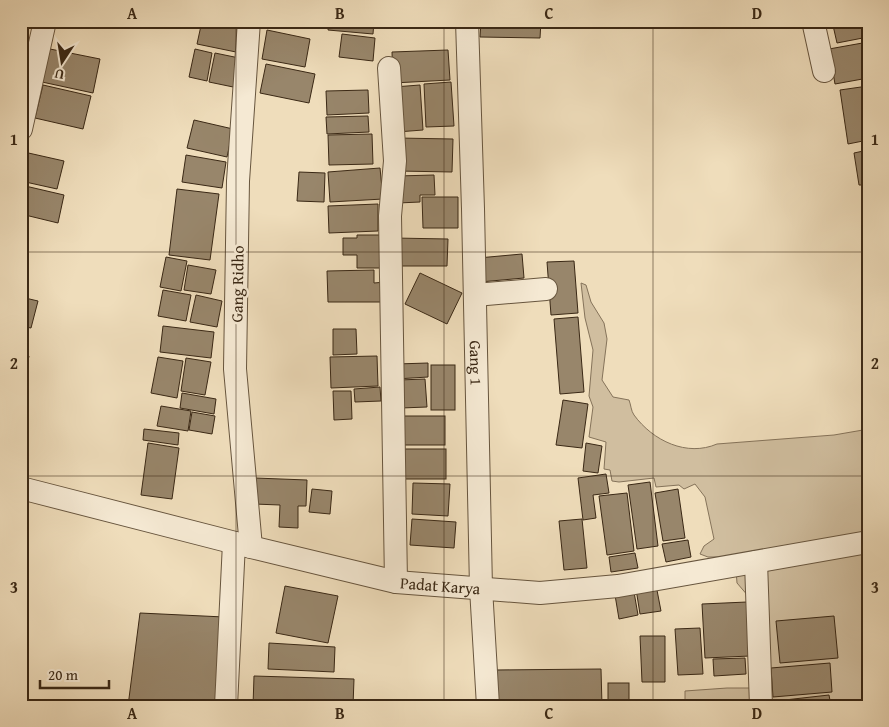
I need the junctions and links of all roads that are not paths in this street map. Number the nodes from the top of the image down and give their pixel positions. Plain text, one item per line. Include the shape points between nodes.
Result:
1 (45, 21) edge
2 (249, 21) edge
3 (467, 21) edge
4 (813, 21) edge
5 (389, 68) dead end
6 (824, 71) dead end
7 (21, 129) edge
8 (546, 289) dead end
9 (475, 295) junction
10 (21, 488) edge
11 (868, 542) edge
12 (242, 545) junction
13 (756, 562) junction
14 (396, 582) junction
15 (481, 588) junction
16 (226, 706) edge
17 (488, 706) edge
18 (762, 706) edge

1 - 7 street
2 - 12 street, Gang Ridho via 238,181 235,369
3 - 9 street, Gang 1
4 - 6 street
5 - 14 street via 394,161 390,216
8 - 9 street
9 - 15 street, Gang 1
10 - 12 street, Padat Karya
11 - 13 street, Padat Karya
12 - 14 street, Padat Karya
12 - 16 street, Gang Ridho
13 - 15 street, Padat Karya via 618,586 540,593
13 - 18 street
14 - 15 street, Padat Karya
15 - 17 street, Gang 1

